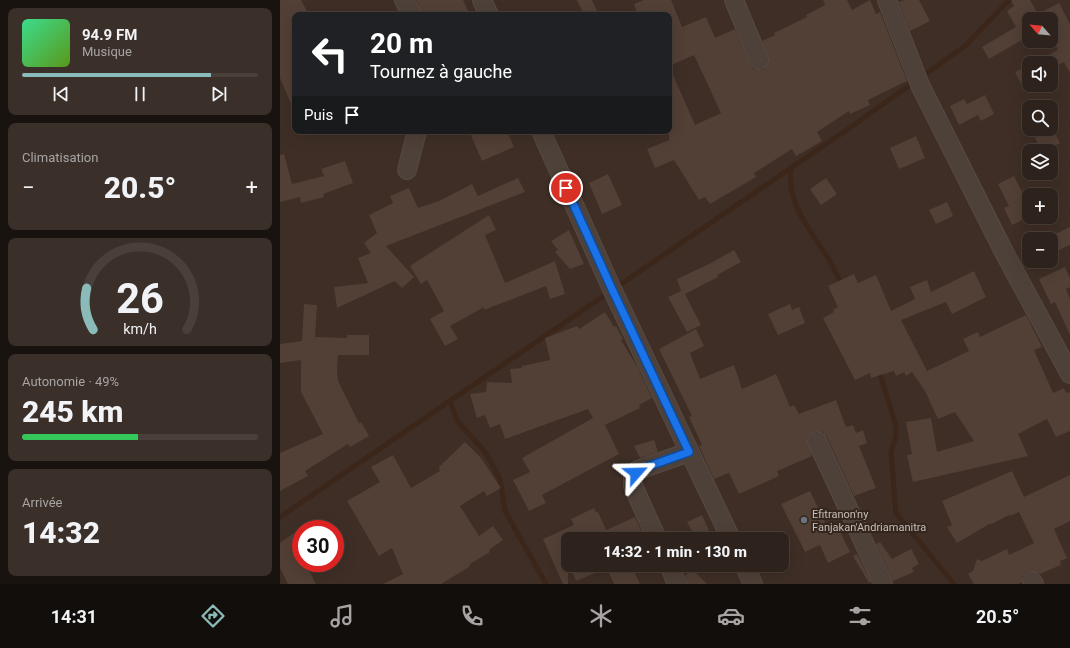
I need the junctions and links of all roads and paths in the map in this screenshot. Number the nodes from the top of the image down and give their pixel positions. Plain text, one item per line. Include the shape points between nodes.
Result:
1 (404, 0) edge
2 (482, 0) edge
3 (734, 0) edge
4 (887, 0) edge
5 (410, 12) edge
6 (487, 12) edge
7 (759, 60) dead end
8 (416, 134) edge
9 (542, 134) edge
10 (407, 170) dead end
11 (1070, 374) edge
12 (817, 441) dead end
13 (689, 452) junction
14 (654, 532) edge
15 (728, 532) edge
16 (671, 572) edge
17 (747, 572) edge
18 (677, 584) edge
19 (753, 584) edge
20 (884, 584) edge

1 - 5 street
2 - 6 street
3 - 7 street
4 - 11 street via 920,84 1005,254
8 - 10 street
9 - 13 street
12 - 20 street
13 - 14 street via 638,470 633,478 633,486
13 - 15 street
16 - 18 street
17 - 19 street

